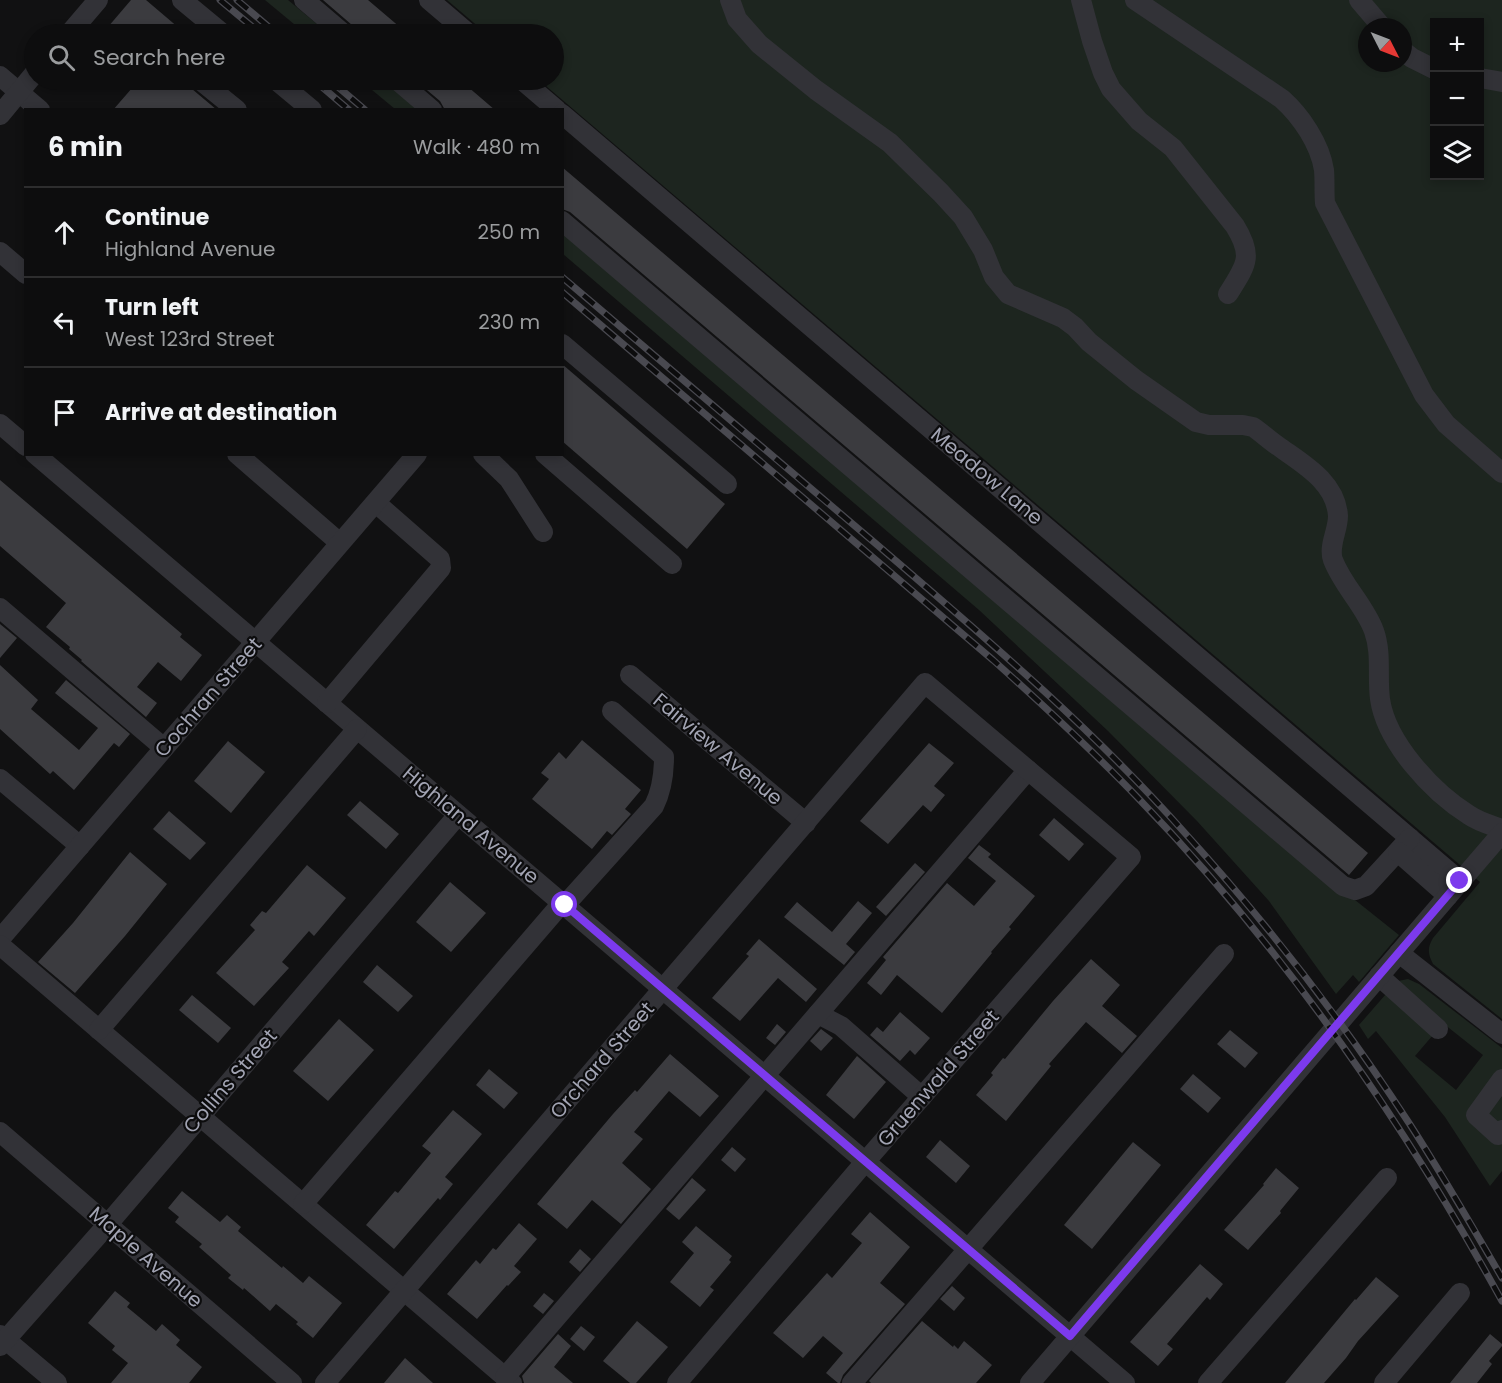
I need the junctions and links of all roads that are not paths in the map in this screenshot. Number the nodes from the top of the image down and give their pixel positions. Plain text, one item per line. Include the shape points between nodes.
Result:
1 (98, 0) edge
2 (182, 0) edge
3 (304, 0) edge
4 (429, 0) edge
5 (730, 0) edge
6 (1081, 0) edge
7 (1135, 0) edge
8 (1359, 0) edge
9 (1374, 18) edge
10 (78, 24) edge
11 (211, 24) edge
12 (332, 24) edge
13 (457, 24) edge
14 (1412, 58) edge
15 (1430, 67) edge
16 (0, 76) edge
17 (1484, 79) edge
18 (1502, 82) edge
19 (24, 86) edge
20 (212, 90) edge
21 (288, 90) edge
22 (409, 90) edge
23 (534, 90) edge
24 (19, 92) junction
25 (38, 108) edge
26 (235, 108) edge
27 (310, 108) edge
28 (430, 108) edge
29 (555, 108) edge
30 (0, 115) edge
31 (564, 116) edge
32 (564, 223) edge
33 (0, 252) edge
34 (24, 271) edge
35 (1228, 294) dead end
36 (564, 346) edge
37 (0, 424) edge
38 (24, 444) edge
39 (37, 456) edge
40 (239, 456) edge
41 (415, 456) edge
42 (485, 456) edge
43 (547, 456) edge
44 (1502, 473) edge
45 (727, 484) dead end
46 (376, 502) junction
47 (543, 532) dead end
48 (340, 543) junction
49 (672, 564) dead end
50 (0, 608) edge
51 (255, 642) junction
52 (630, 675) dead end
53 (327, 703) junction
54 (612, 711) dead end
55 (357, 729) junction
56 (164, 748) junction
57 (1028, 770) junction
58 (0, 778) edge
59 (458, 815) junction
60 (806, 823) junction
61 (1502, 831) edge
62 (1404, 845) junction
63 (80, 846) junction
64 (1454, 888) junction
65 (563, 904) junction
66 (0, 939) edge
67 (0, 945) edge
68 (1399, 953) junction
69 (1224, 954) dead end
70 (1379, 976) junction
71 (663, 989) junction
72 (818, 1014) junction
73 (1438, 1029) dead end
74 (99, 1030) junction
75 (1502, 1034) edge
76 (765, 1076) junction
77 (1502, 1079) edge
78 (922, 1097) junction
79 (200, 1116) junction
80 (1502, 1130) edge
81 (0, 1132) edge
82 (865, 1162) junction
83 (1387, 1178) dead end
84 (303, 1204) junction
85 (108, 1224) junction
86 (968, 1249) junction
87 (404, 1291) junction
88 (1460, 1293) dead end
89 (1070, 1336) junction
90 (2, 1340) edge
91 (509, 1380) edge
92 (57, 1383) edge
93 (292, 1383) edge
94 (326, 1383) edge
95 (676, 1383) edge
96 (852, 1383) edge
97 (1030, 1383) edge
98 (1125, 1383) edge
99 (1208, 1383) edge
100 (1384, 1383) edge

1 - 10 street
2 - 11 street
3 - 12 street
4 - 13 street
5 - 61 street via 737,20 759,44 890,143 941,193 963,217 994,278 1008,294 1063,318 1136,380 1196,422 1253,427 1323,480 1338,512 1331,553 1373,629 1380,697 1392,735 1420,772 1452,802
6 - 35 street via 1111,89 1139,121 1173,148 1243,239 1247,249 1244,268
7 - 44 street via 1292,108 1321,156 1325,203 1424,395 1446,424
8 - 9 street
14 - 15 street
16 - 24 street
17 - 18 street
19 - 24 street
20 - 26 street
21 - 27 street
22 - 28 street
23 - 29 street
24 - 25 street
24 - 30 street
31 - 62 street, Meadow Lane
32 - 62 street via 1343,886 1355,890 1366,886
33 - 34 street
36 - 45 street
37 - 38 street
39 - 51 street, Highland Avenue
40 - 48 street
41 - 46 street, Cochran Street
42 - 47 street via 509,479
43 - 49 street
46 - 48 street, Cochran Street
46 - 53 street via 440,559 441,568
48 - 51 street, Cochran Street
50 - 56 street
51 - 53 street, Highland Avenue
51 - 56 street, Cochran Street
52 - 60 street, Fairview Avenue
53 - 55 street, Highland Avenue
54 - 65 street via 664,757 660,795
55 - 59 street, Highland Avenue
55 - 74 street
56 - 63 street, Cochran Street
57 - 60 street, Orchard Street via 925,683
57 - 72 street
57 - 78 street, Gruenwald Street via 1131,857
58 - 63 street
59 - 65 street, Highland Avenue
59 - 79 street, Collins Street
60 - 71 street, Orchard Street
61 - 64 street
62 - 64 street, Meadow Lane
63 - 66 street, Cochran Street
64 - 68 street
65 - 71 street, Highland Avenue
65 - 84 street
67 - 74 street
68 - 70 street
68 - 75 street
69 - 86 street
70 - 73 street
70 - 89 street
71 - 76 street, Highland Avenue
71 - 87 street, Orchard Street
72 - 76 street
72 - 78 street via 841,1026
74 - 79 street
76 - 82 street, Highland Avenue
76 - 91 street
77 - 80 street via 1476,1115 1497,1136
78 - 82 street, Gruenwald Street
79 - 84 street
79 - 85 street, Collins Street
81 - 85 street, Maple Avenue
82 - 86 street, Highland Avenue
82 - 95 street, Gruenwald Street
83 - 99 street
84 - 87 street
85 - 90 street, Collins Street
85 - 93 street, Maple Avenue
86 - 89 street, Highland Avenue
86 - 96 street
87 - 91 street
87 - 94 street, Orchard Street
88 - 100 street
89 - 97 street
89 - 98 street, Highland Avenue
90 - 92 street

